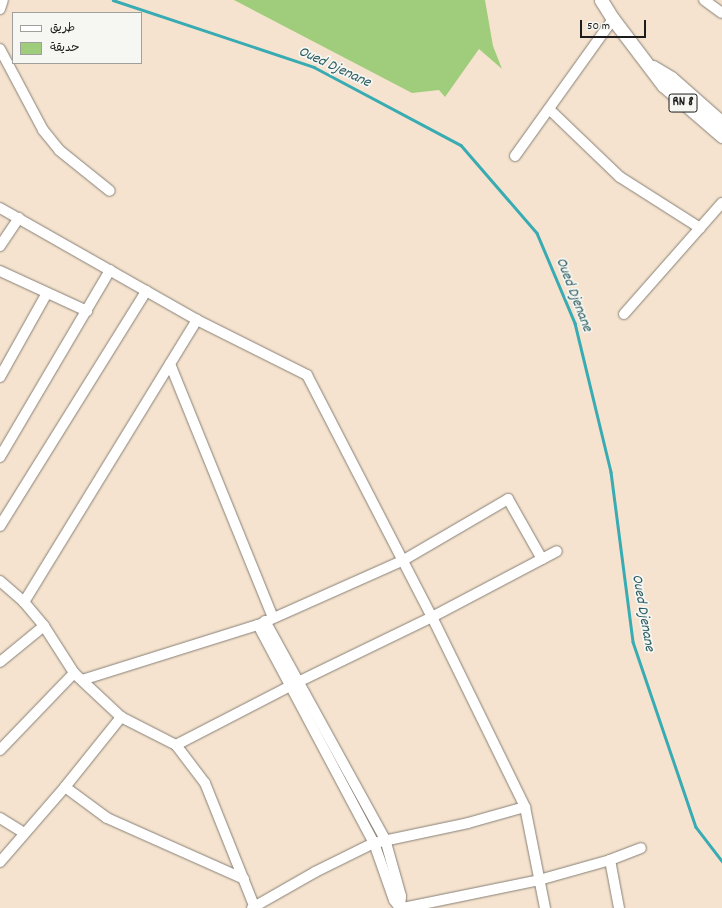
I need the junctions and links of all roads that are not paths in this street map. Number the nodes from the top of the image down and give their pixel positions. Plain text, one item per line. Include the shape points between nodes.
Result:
1 (3, 0) edge
2 (601, 0) edge
3 (704, 0) edge
4 (0, 9) edge
5 (722, 13) edge
6 (613, 19) junction
7 (0, 49) edge
8 (648, 64) junction
9 (549, 109) junction
10 (722, 121) edge
11 (722, 136) edge
12 (515, 156) dead end
13 (110, 191) dead end
14 (722, 203) edge
15 (0, 208) edge
16 (19, 218) junction
17 (700, 228) junction
18 (0, 246) edge
19 (110, 270) junction
20 (0, 271) edge
21 (146, 291) junction
22 (47, 293) junction
23 (87, 311) junction
24 (624, 314) dead end
25 (197, 320) junction
26 (170, 364) junction
27 (0, 377) edge
28 (0, 457) edge
29 (0, 526) edge
30 (557, 551) dead end
31 (542, 559) junction
32 (402, 561) junction
33 (0, 581) edge
34 (24, 602) junction
35 (432, 617) junction
36 (265, 621) junction
37 (44, 626) junction
38 (0, 662) edge
39 (78, 676) junction
40 (294, 684) junction
41 (121, 717) junction
42 (176, 745) junction
43 (0, 750) edge
44 (65, 787) junction
45 (525, 807) junction
46 (0, 818) edge
47 (24, 833) junction
48 (385, 839) junction
49 (374, 843) junction
50 (641, 848) dead end
51 (610, 860) junction
52 (0, 862) edge
53 (244, 879) junction
54 (539, 880) junction
55 (254, 907) edge
56 (401, 908) edge
57 (545, 908) edge
58 (619, 908) edge

1 - 4 street
2 - 6 main road, RN 8
3 - 5 street
6 - 8 main road, RN 8
6 - 9 street
7 - 13 street via 43,130 59,150
8 - 10 main road, RN 8 via 671,78
8 - 11 main road, RN 8 via 663,85
9 - 12 street
9 - 17 street via 620,177
14 - 17 street
15 - 16 street
16 - 18 street
16 - 19 street
17 - 24 street
19 - 21 street
19 - 23 street
20 - 22 street
21 - 25 street
21 - 29 street
22 - 23 street
22 - 27 street
23 - 28 street
25 - 26 street
25 - 32 street via 307,375
26 - 34 street
26 - 36 street
30 - 31 street
31 - 32 street via 508,499
31 - 35 street
32 - 35 street
32 - 36 street
33 - 34 street
34 - 37 street
35 - 40 street
35 - 45 street
36 - 39 street
36 - 40 street
37 - 38 street
37 - 39 street
39 - 41 street
39 - 43 street
40 - 42 street
40 - 48 street
40 - 49 street
41 - 42 street
41 - 44 street
42 - 53 street via 205,783
44 - 47 street
44 - 53 street via 107,818
45 - 48 street via 468,823
45 - 54 street
46 - 47 street
47 - 52 street
48 - 49 street
48 - 56 street via 401,896
49 - 55 street via 315,872
49 - 56 street via 394,900
50 - 51 street
51 - 54 street
51 - 58 street
53 - 55 street
54 - 56 street
54 - 57 street

